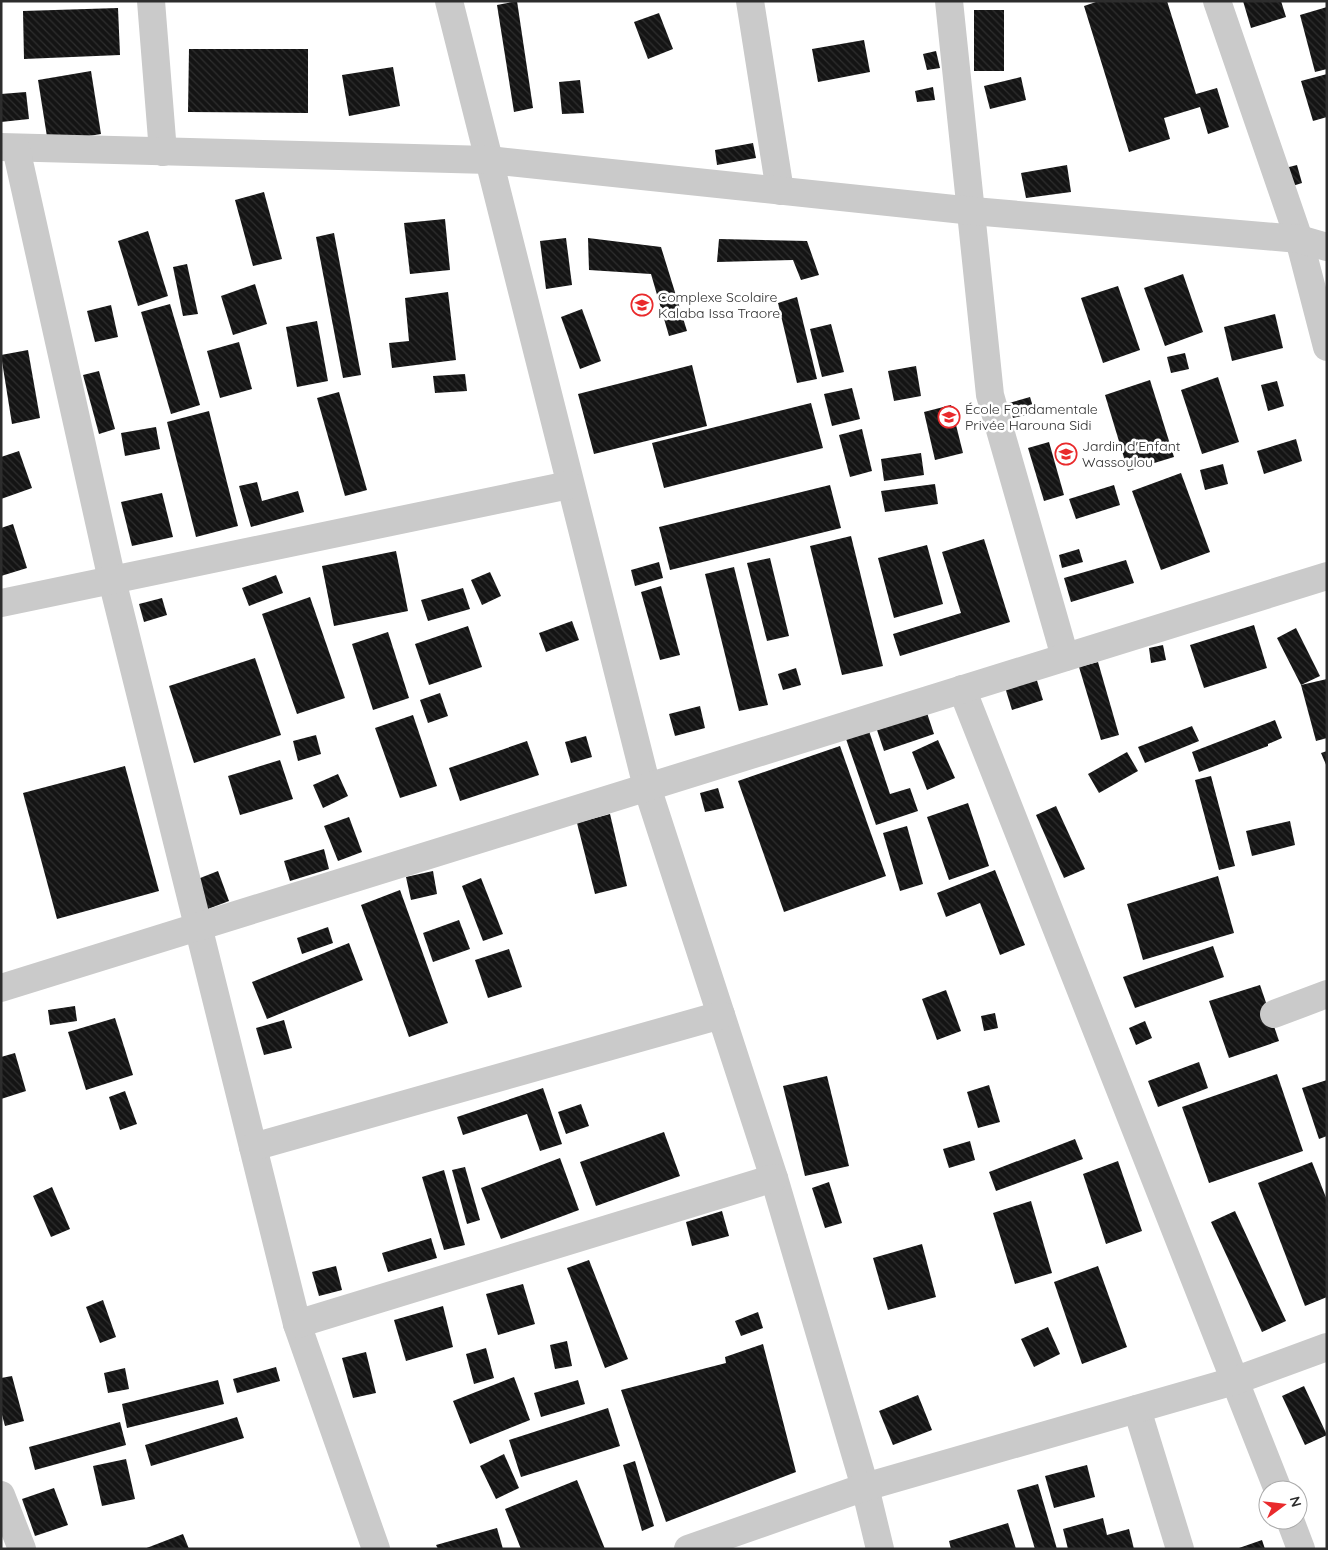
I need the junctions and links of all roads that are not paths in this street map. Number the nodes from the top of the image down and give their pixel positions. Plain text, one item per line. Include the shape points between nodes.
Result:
1 (151, 1) edge
2 (448, 1) edge
3 (750, 1) edge
4 (949, 1) edge
5 (1217, 1) edge
6 (9, 148) edge
7 (163, 152) junction
8 (489, 160) junction
9 (780, 191) junction
10 (973, 211) junction
11 (1299, 239) junction
12 (1327, 247) edge
13 (1327, 347) edge
14 (569, 485) junction
15 (1327, 576) edge
16 (112, 580) junction
17 (1, 603) edge
18 (1065, 657) junction
19 (962, 689) junction
20 (647, 787) junction
21 (198, 927) junction
22 (1, 988) edge
23 (1327, 994) edge
24 (1274, 1014) dead end
25 (721, 1015) junction
26 (253, 1147) junction
27 (774, 1178) junction
28 (297, 1324) junction
29 (1327, 1347) edge
30 (1234, 1381) junction
31 (1137, 1409) junction
32 (1274, 1480) edge
33 (865, 1487) junction
34 (1, 1495) edge
35 (1294, 1530) edge
36 (22, 1549) edge
37 (376, 1549) edge
38 (688, 1549) edge
39 (880, 1549) edge
40 (1180, 1549) edge
41 (1301, 1549) edge

1 - 7 street
2 - 8 street
3 - 9 street
4 - 10 street
5 - 11 street
6 - 7 street
6 - 16 street
7 - 8 street
8 - 9 street
8 - 14 street
9 - 10 street
10 - 11 street
10 - 18 street via 990,395
11 - 12 street
11 - 13 street
14 - 16 street
14 - 20 street
15 - 18 street
16 - 17 street
16 - 21 street
18 - 19 street
19 - 20 street
19 - 30 street
20 - 21 street
20 - 25 street
21 - 22 street
21 - 26 street
23 - 24 street
25 - 26 street
25 - 27 street
26 - 28 street
27 - 28 street
27 - 33 street
28 - 37 street
29 - 30 street
30 - 31 street
30 - 32 street
31 - 33 street
31 - 40 street
33 - 38 street
33 - 39 street
34 - 36 street
35 - 41 street

